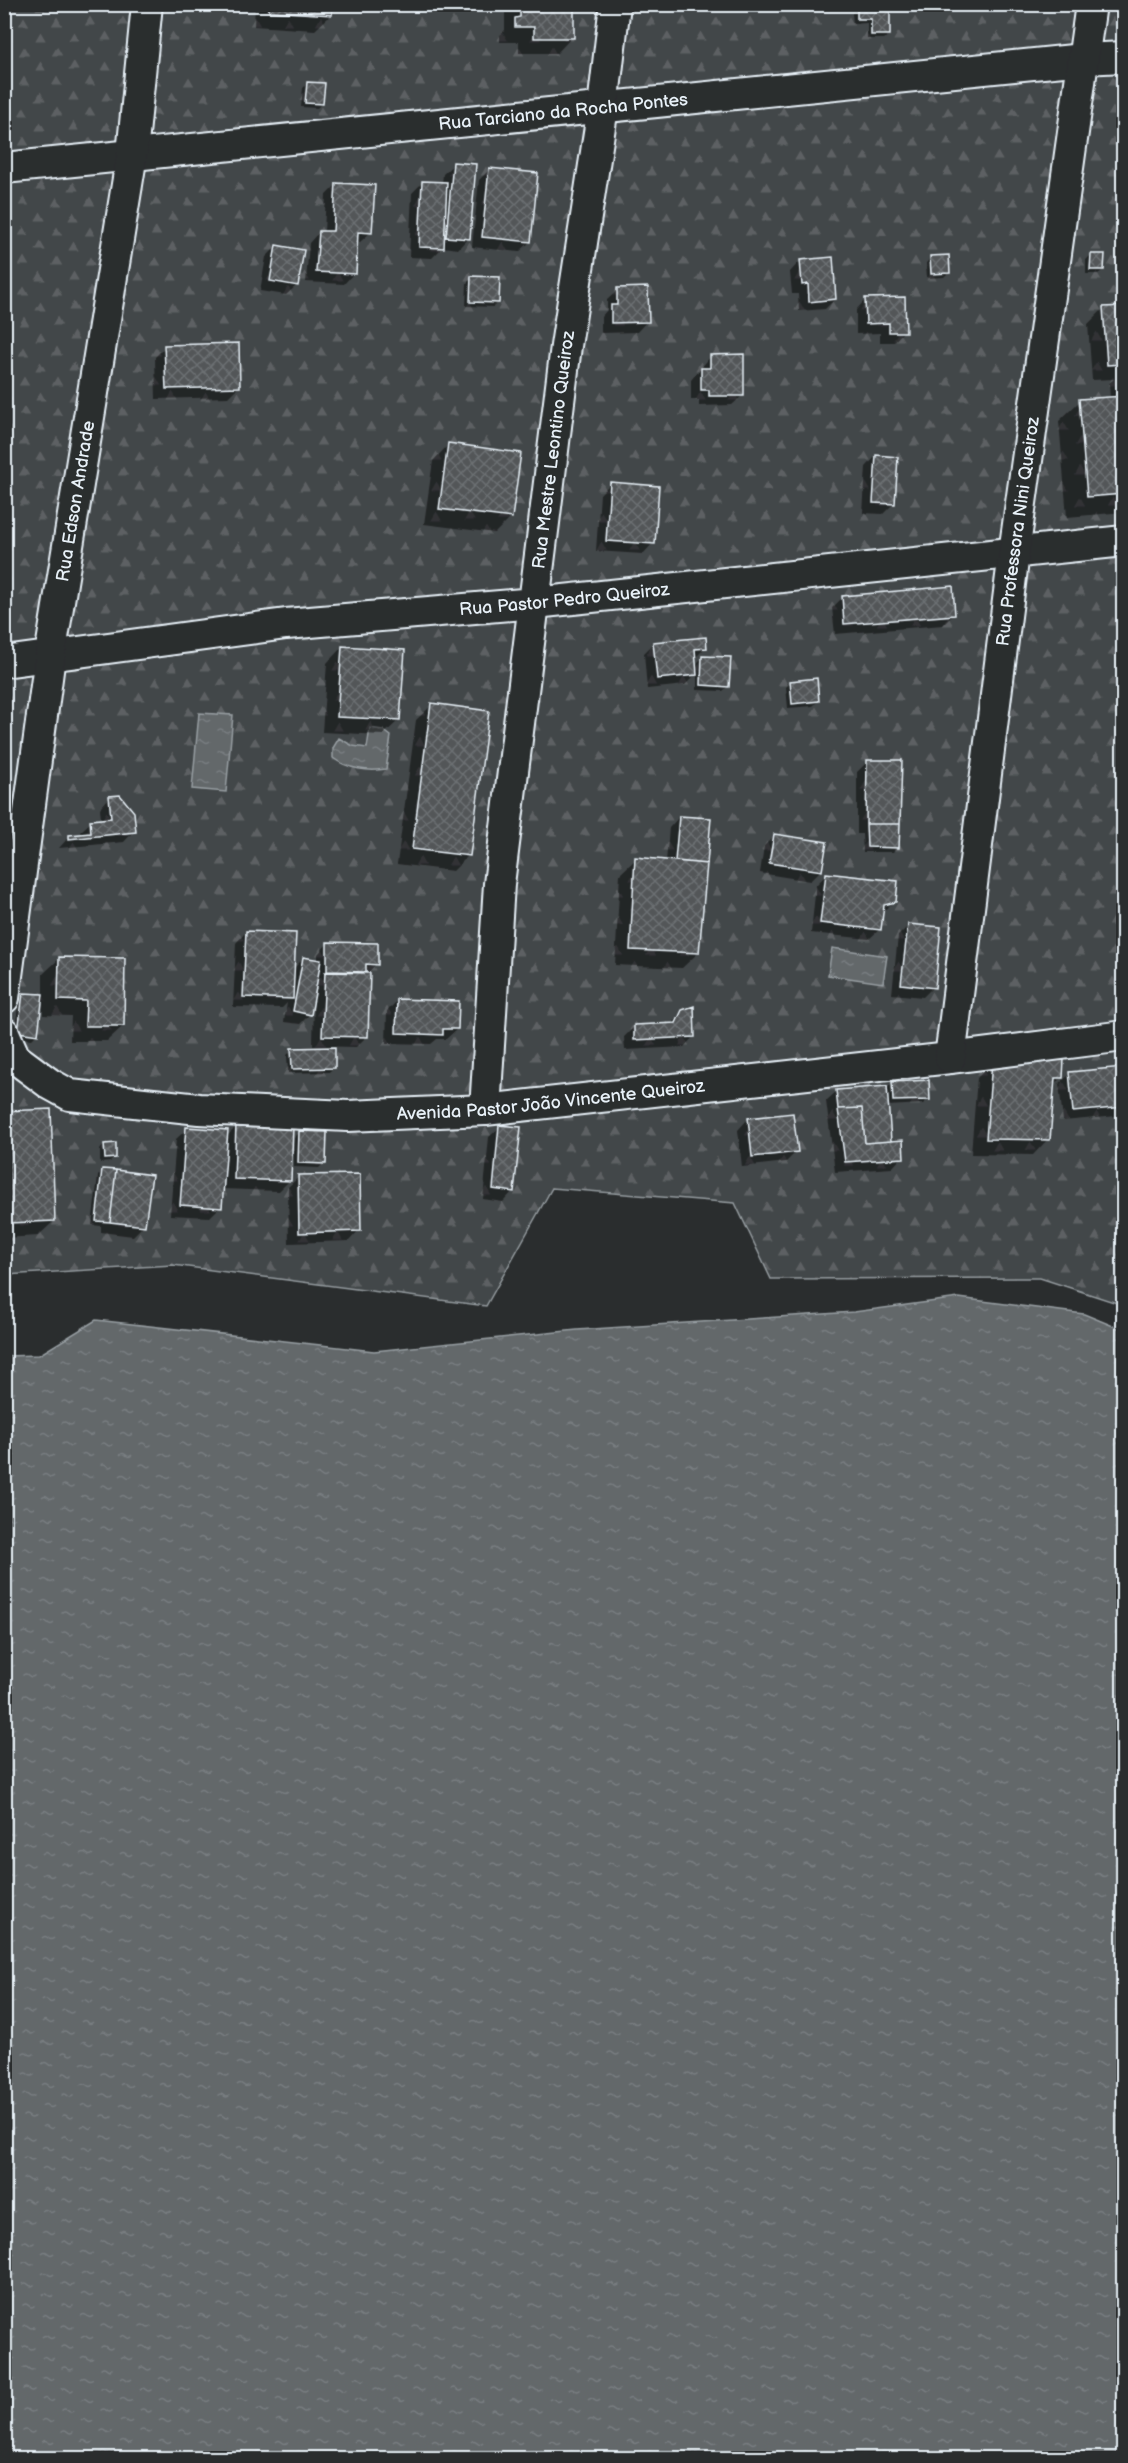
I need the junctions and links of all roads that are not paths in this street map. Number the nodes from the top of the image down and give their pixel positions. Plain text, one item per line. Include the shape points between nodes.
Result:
1 (147, 4) edge
2 (615, 4) edge
3 (1091, 4) edge
4 (1124, 57) edge
5 (1083, 58) junction
6 (603, 107) junction
7 (132, 154) junction
8 (4, 168) edge
9 (1124, 542) edge
10 (1014, 553) junction
11 (535, 603) junction
12 (50, 656) junction
13 (4, 662) edge
14 (4, 998) edge
15 (4, 1033) edge
16 (1124, 1036) edge
17 (950, 1058) junction
18 (485, 1110) junction

1 - 7 street, Rua Edson Andrade
2 - 6 street, Rua Mestre Leontino Queiroz
3 - 5 street, Rua Professora Nini Queiroz
4 - 5 street, Rua Tarciano da Rocha Pontes
5 - 6 street, Rua Tarciano da Rocha Pontes
5 - 10 street, Rua Professora Nini Queiroz
6 - 7 street, Rua Tarciano da Rocha Pontes
6 - 11 street, Rua Mestre Leontino Queiroz via 566,346
7 - 8 street, Rua Tarciano da Rocha Pontes
7 - 12 street, Rua Edson Andrade
9 - 10 street, Rua Pastor Pedro Queiroz
10 - 11 street, Rua Pastor Pedro Queiroz
10 - 17 street, Rua Professora Nini Queiroz
11 - 12 street, Rua Pastor Pedro Queiroz via 286,624
11 - 18 street, Rua Mestre Leontino Queiroz via 499,884
12 - 13 street, Rua Pastor Pedro Queiroz
12 - 14 street, Rua Edson Andrade
15 - 18 street, Avenida Pastor João Vincente Queiroz via 15,1058 70,1095 199,1109 348,1116
16 - 17 street, Avenida Pastor João Vincente Queiroz
17 - 18 street, Avenida Pastor João Vincente Queiroz

